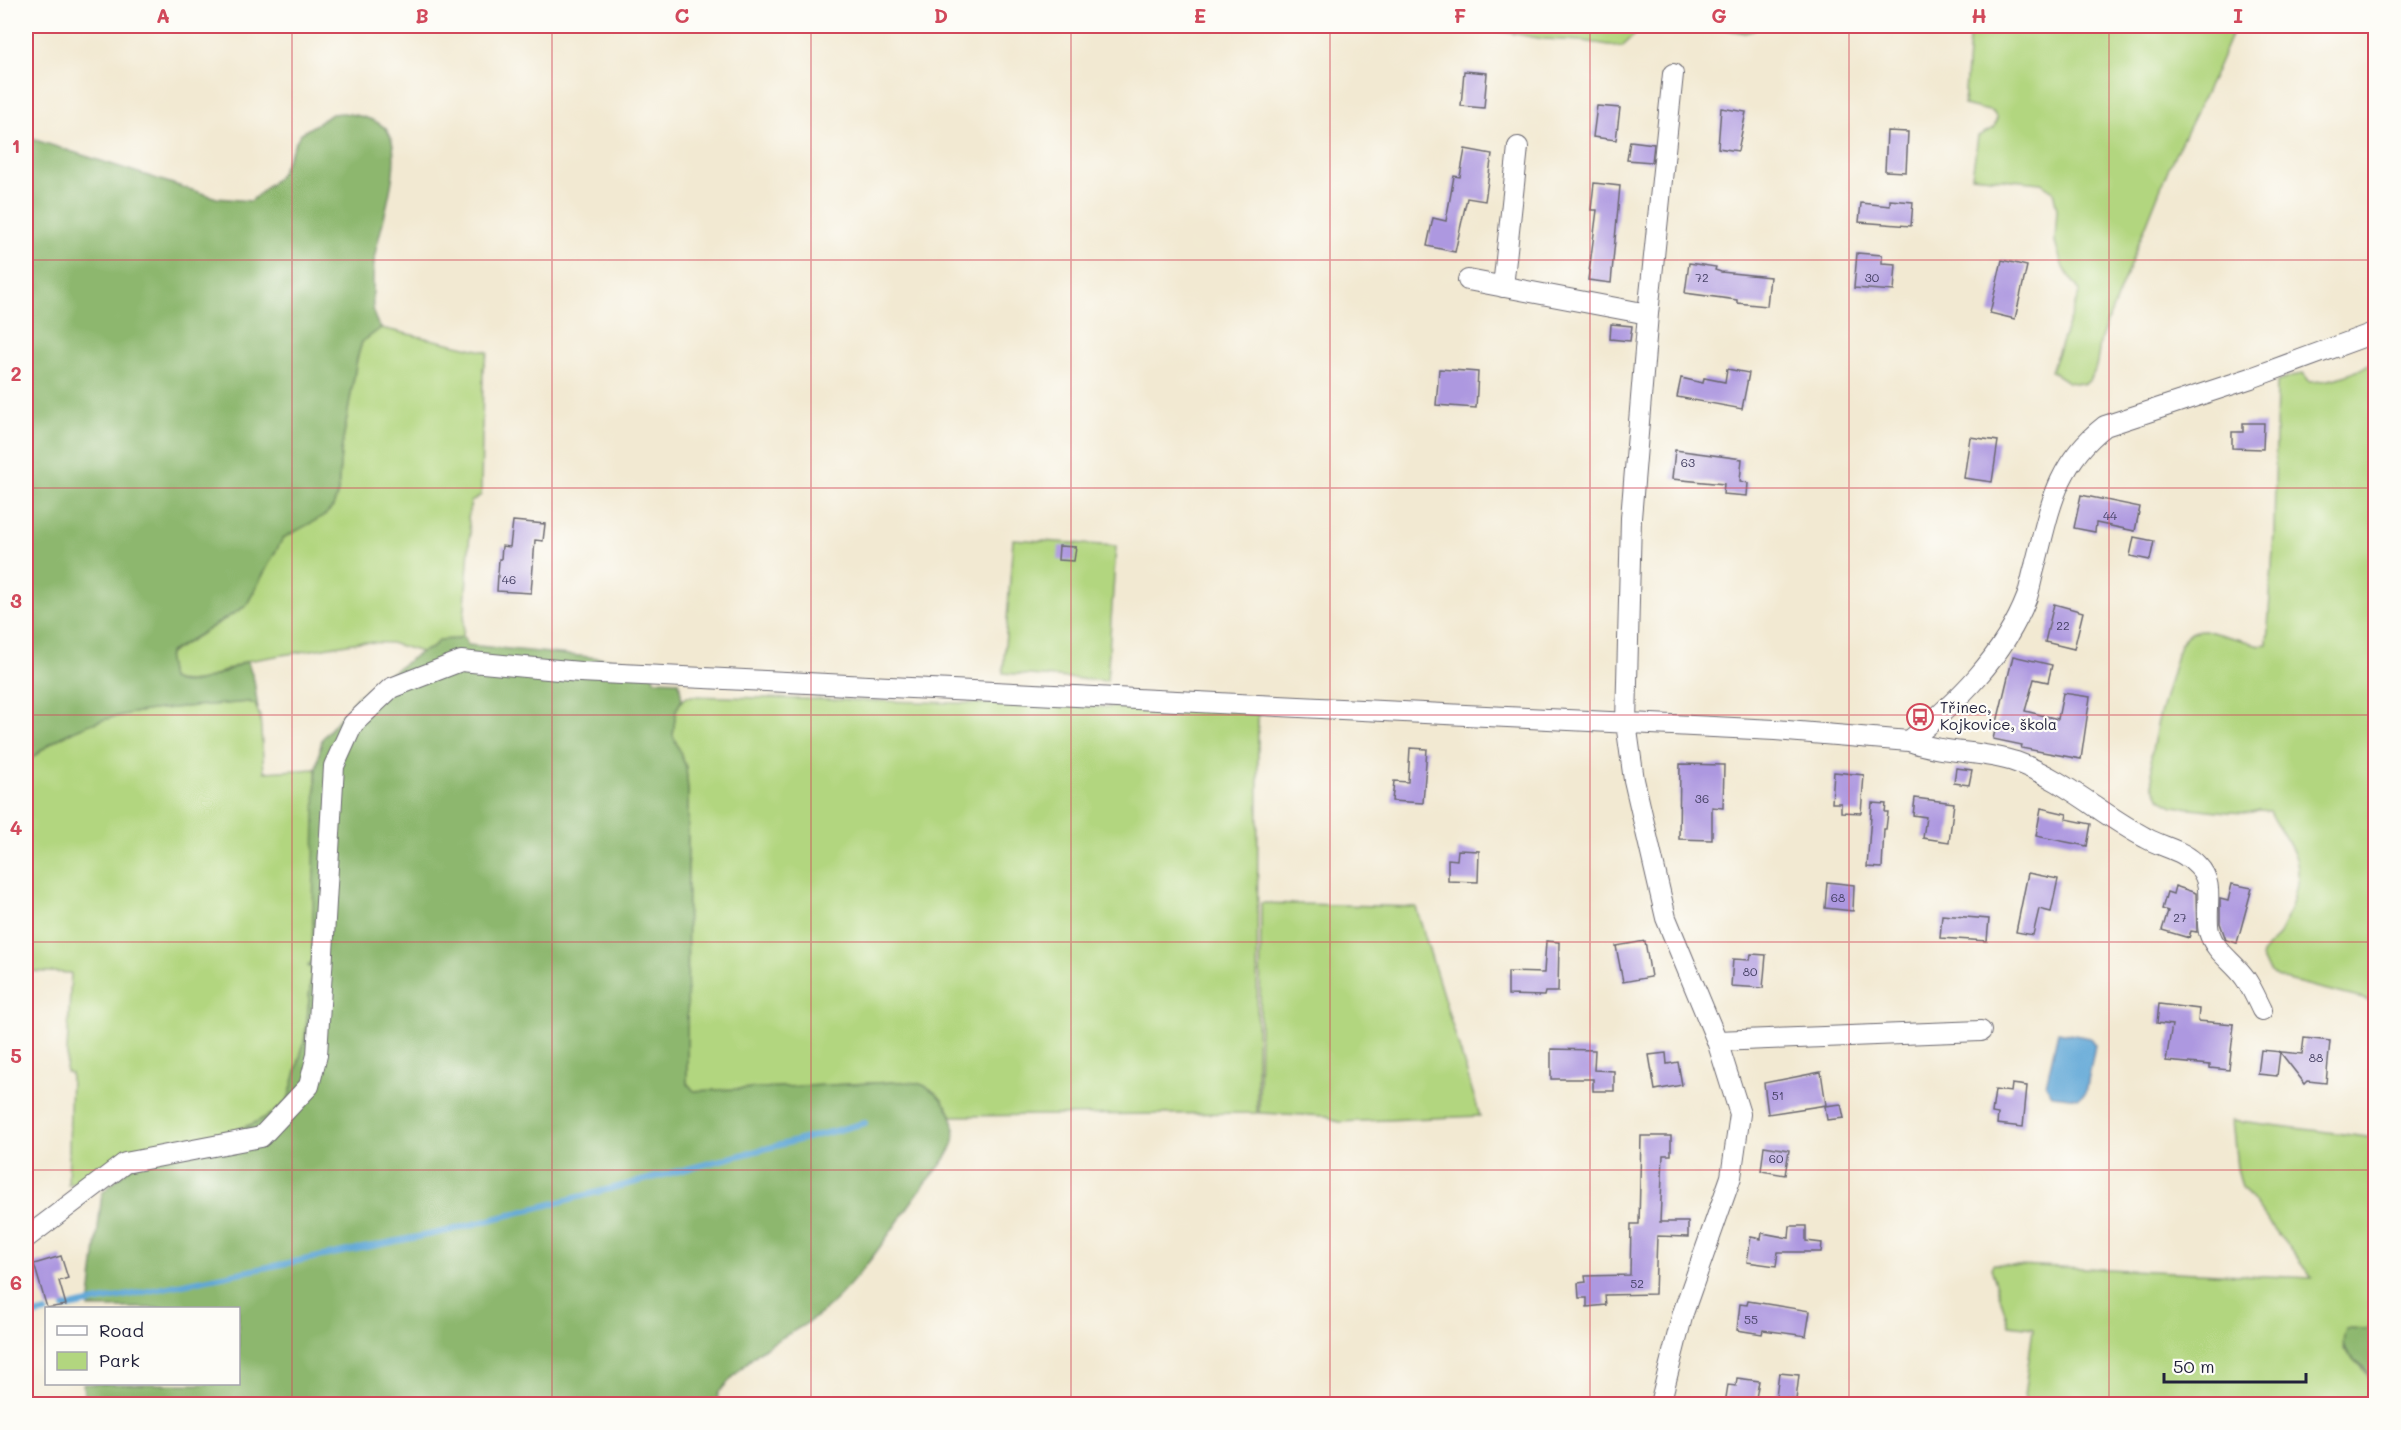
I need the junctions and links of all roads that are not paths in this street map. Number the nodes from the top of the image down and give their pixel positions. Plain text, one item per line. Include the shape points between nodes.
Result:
1 (1673, 74) dead end
2 (1518, 147) dead end
3 (1468, 280) dead end
4 (1503, 287) junction
5 (1648, 314) junction
6 (2376, 332) edge
7 (1626, 723) junction
8 (1909, 741) junction
9 (2262, 1010) dead end
10 (1981, 1030) dead end
11 (1717, 1041) junction
12 (26, 1238) edge
13 (1660, 1404) edge

1 - 5 street
2 - 4 street
3 - 4 street
4 - 5 street
5 - 7 street via 1631,518
6 - 8 street via 2105,426 2085,441 2074,454 2051,503 2027,597 1999,653 1940,716
7 - 8 street
7 - 11 street via 1666,918
7 - 12 street via 580,672 461,661 391,688 353,724 334,766 317,1055 309,1086 261,1137 125,1163
8 - 9 street via 1927,748 2016,762 2043,774 2146,839 2185,854 2200,867 2206,879 2209,931 2216,946 2245,978
10 - 11 street
11 - 13 street via 1740,1114 1731,1177 1683,1313

